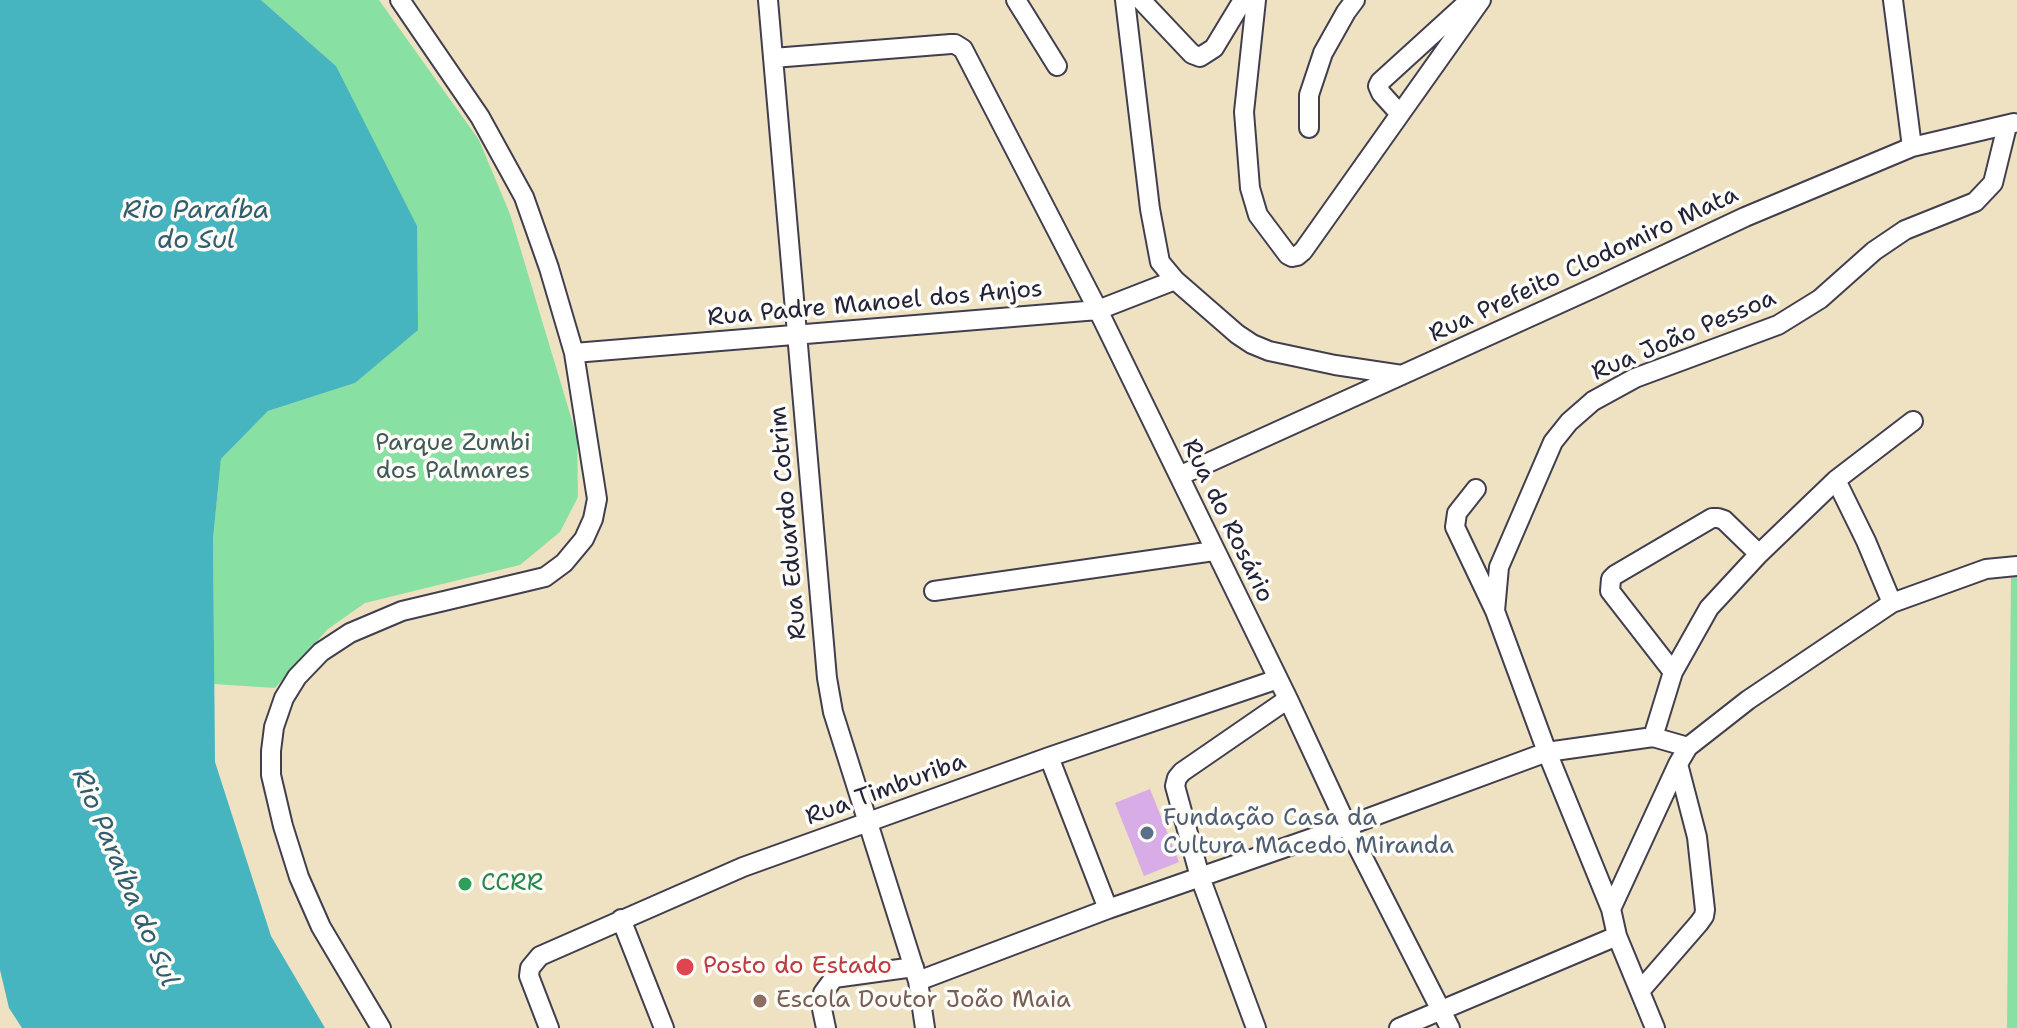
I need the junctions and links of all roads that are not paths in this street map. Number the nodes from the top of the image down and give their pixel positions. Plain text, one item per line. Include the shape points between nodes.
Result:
1 (400, 0) edge
2 (768, 0) edge
3 (1016, 0) edge
4 (1243, 0) edge
5 (1256, 0) edge
6 (1355, 0) edge
7 (1470, 0) edge
8 (1481, 0) edge
9 (1893, 0) edge
10 (1133, 1) edge
11 (773, 58) junction
12 (1057, 66) dead end
13 (1400, 114) junction
14 (2012, 124) edge
15 (1309, 128) dead end
16 (1912, 147) junction
17 (1175, 280) junction
18 (1098, 310) junction
19 (796, 334) junction
20 (574, 353) junction
21 (1402, 375) junction
22 (1913, 421) dead end
23 (1179, 476) junction
24 (1836, 480) junction
25 (1476, 489) dead end
26 (1214, 551) junction
27 (1759, 554) junction
28 (2017, 566) edge
29 (934, 591) dead end
30 (1892, 603) junction
31 (1495, 611) junction
32 (1673, 672) junction
33 (1278, 679) junction
34 (1288, 699) junction
35 (1653, 737) junction
36 (1688, 747) junction
37 (1547, 752) junction
38 (1049, 757) junction
39 (1678, 764) junction
40 (866, 822) junction
41 (1347, 826) junction
42 (1200, 877) junction
43 (1108, 909) junction
44 (1611, 909) junction
45 (621, 919) junction
46 (1617, 936) junction
47 (916, 974) junction
48 (1640, 991) junction
49 (1446, 1019) edge
50 (381, 1028) edge
51 (549, 1028) edge
52 (664, 1028) edge
53 (826, 1028) edge
54 (925, 1028) edge
55 (1256, 1028) edge
56 (1399, 1028) edge
57 (1655, 1028) edge

1 - 20 street via 480,117 524,197
2 - 11 street, Rua Eduardo Cotrim
3 - 12 street
4 - 10 street via 1214,48 1200,57
5 - 13 street via 1244,112 1250,188 1262,223 1288,255 1297,256 1311,239
6 - 15 street via 1323,53 1309,95
7 - 13 street via 1378,86
8 - 13 street
9 - 16 street
10 - 17 street via 1150,209 1160,262
11 - 18 street, Rua do Rosário via 959,46
11 - 19 street, Rua Eduardo Cotrim
14 - 16 street, Rua Prefeito Clodomiro Mata
14 - 31 street, Rua João Pessoa via 1993,183 1975,202 1905,230 1793,317 1635,378 1593,401 1569,422 1553,442 1499,567
16 - 21 street, Rua Prefeito Clodomiro Mata via 1745,217
17 - 18 street, Rua Padre Manoel dos Anjos
17 - 21 street via 1237,334 1269,351
18 - 19 street, Rua Padre Manoel dos Anjos
18 - 23 street, Rua do Rosário
19 - 20 street, Rua Padre Manoel dos Anjos
19 - 40 street, Rua Eduardo Cotrim via 827,678
20 - 50 street via 597,499 584,539 545,577 402,611 350,633 297,677 274,727 271,775 299,877 321,927
21 - 23 street, Rua Prefeito Clodomiro Mata
22 - 24 street
23 - 26 street, Rua do Rosário
24 - 27 street
24 - 30 street
25 - 31 street via 1457,513 1455,527
26 - 29 street
26 - 33 street, Rua do Rosário
27 - 32 street via 1709,608
27 - 32 street via 1724,520 1712,518 1611,579 1610,591
28 - 30 street via 1986,569
30 - 36 street
31 - 37 street, Rua João Pessoa
32 - 35 street
33 - 34 street, Rua do Rosário
33 - 38 street, Rua Timburiba
34 - 41 street, Rua do Rosário
34 - 42 street via 1177,778 1176,796
35 - 36 street
35 - 37 street
36 - 39 street
37 - 41 street
37 - 44 street, Rua João Pessoa
38 - 40 street, Rua Timburiba
38 - 43 street
39 - 44 street
39 - 48 street via 1697,837 1704,916
40 - 45 street, Rua Timburiba
40 - 47 street, Rua Eduardo Cotrim
41 - 42 street
41 - 49 street, Rua do Rosário
42 - 43 street
42 - 55 street
43 - 47 street
44 - 46 street, Rua João Pessoa
45 - 51 street, Rua Timburiba via 540,956 530,968
45 - 52 street
46 - 48 street, Rua João Pessoa
46 - 49 street
47 - 53 street via 834,978 823,993
47 - 54 street, Rua Eduardo Cotrim
48 - 57 street, Rua João Pessoa
49 - 56 street

